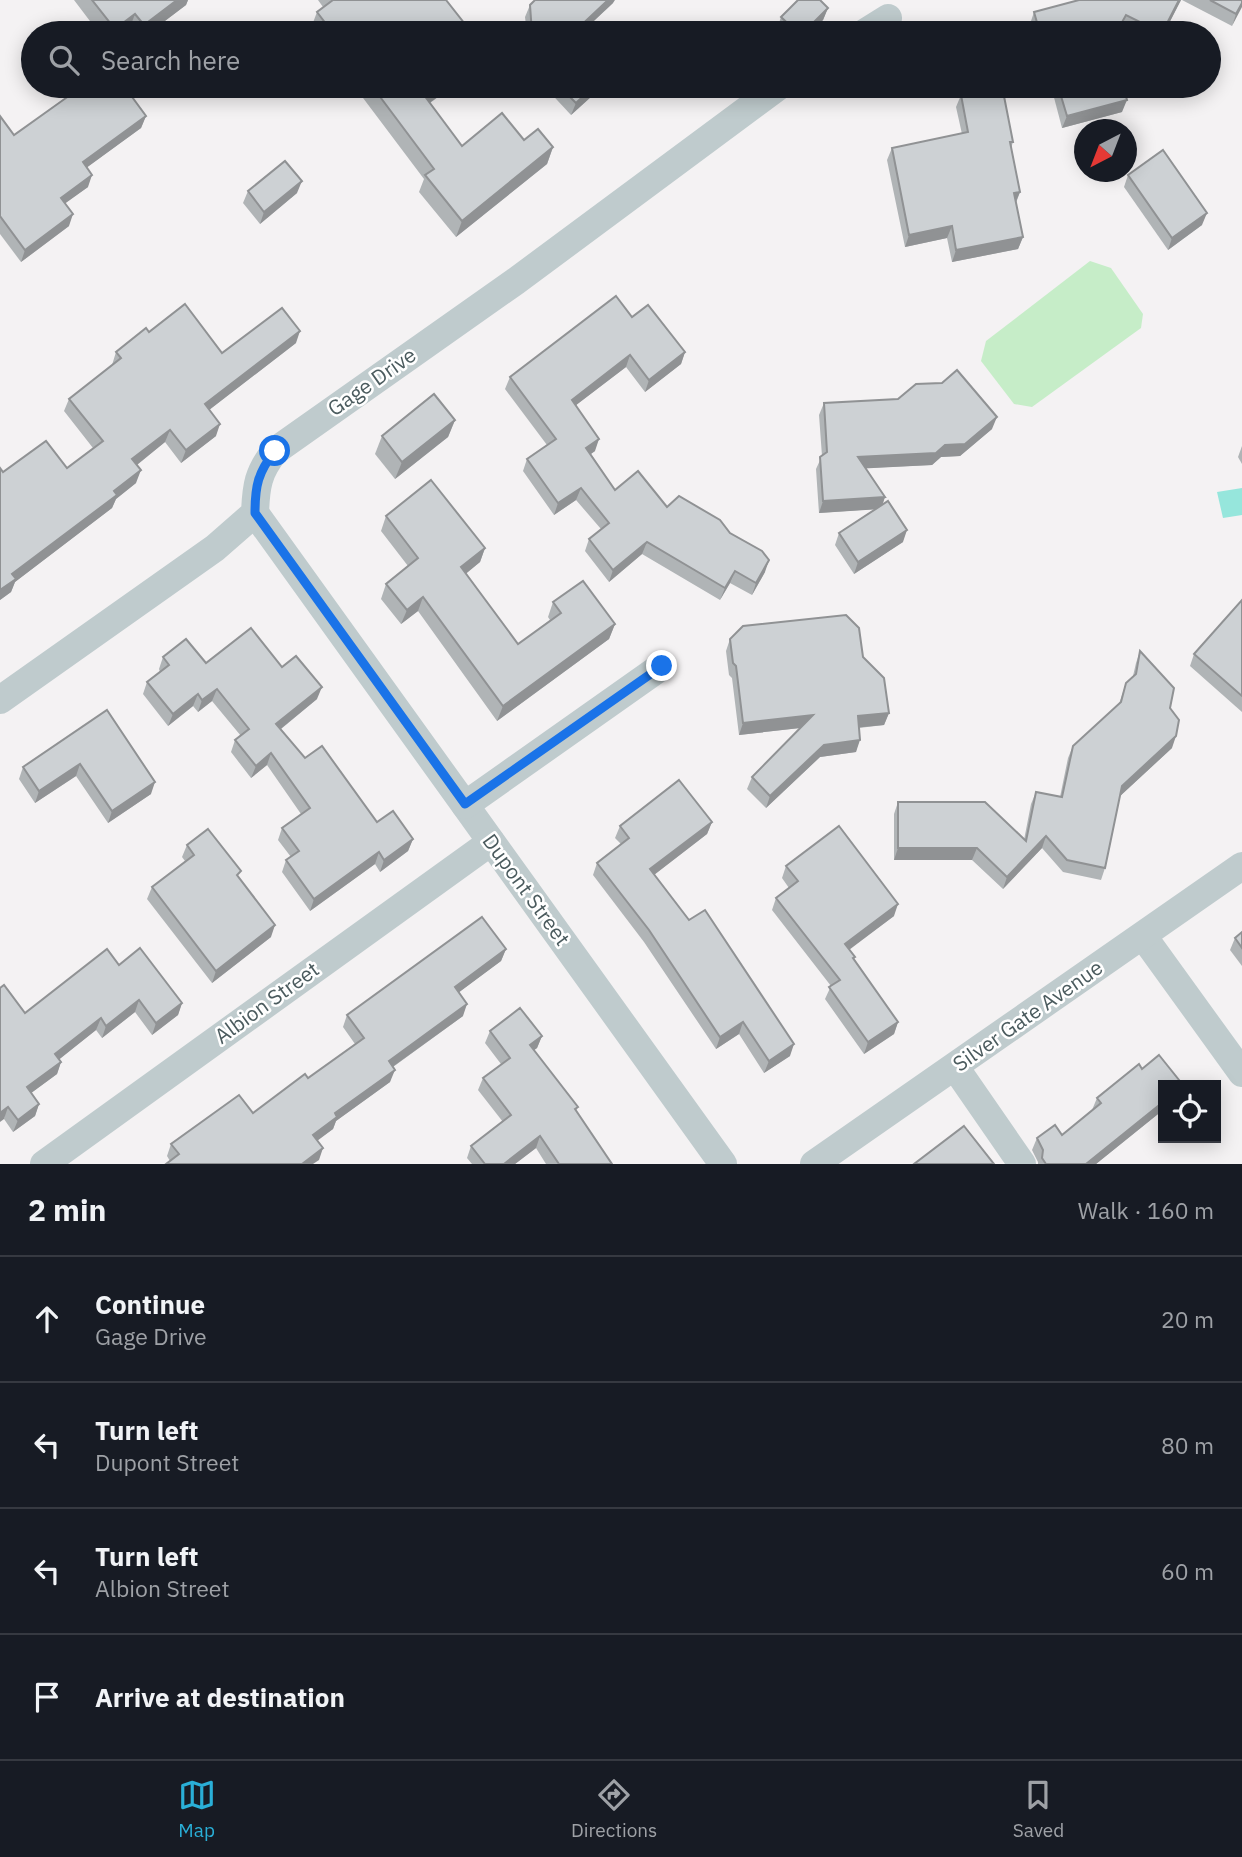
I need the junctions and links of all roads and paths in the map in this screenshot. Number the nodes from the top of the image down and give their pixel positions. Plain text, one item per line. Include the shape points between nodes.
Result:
1 (888, 19) dead end
2 (885, 21) edge
3 (763, 98) edge
4 (255, 513) junction
5 (662, 666) dead end
6 (0, 700) edge
7 (465, 804) junction
8 (491, 842) junction
9 (1242, 866) edge
10 (1143, 936) junction
11 (955, 1067) junction
12 (1242, 1073) edge
13 (44, 1164) edge
14 (723, 1164) edge
15 (814, 1164) edge
16 (1022, 1164) edge

1 - 2 street
3 - 4 street, Gage Drive via 516,281 275,451 256,485
4 - 6 street via 215,548
4 - 7 street, Dupont Street
5 - 7 street
7 - 8 street, Dupont Street
8 - 13 street, Albion Street
8 - 14 street, Dupont Street
9 - 10 street, Silver Gate Avenue
10 - 11 street, Silver Gate Avenue
10 - 12 street
11 - 15 street, Silver Gate Avenue
11 - 16 street

